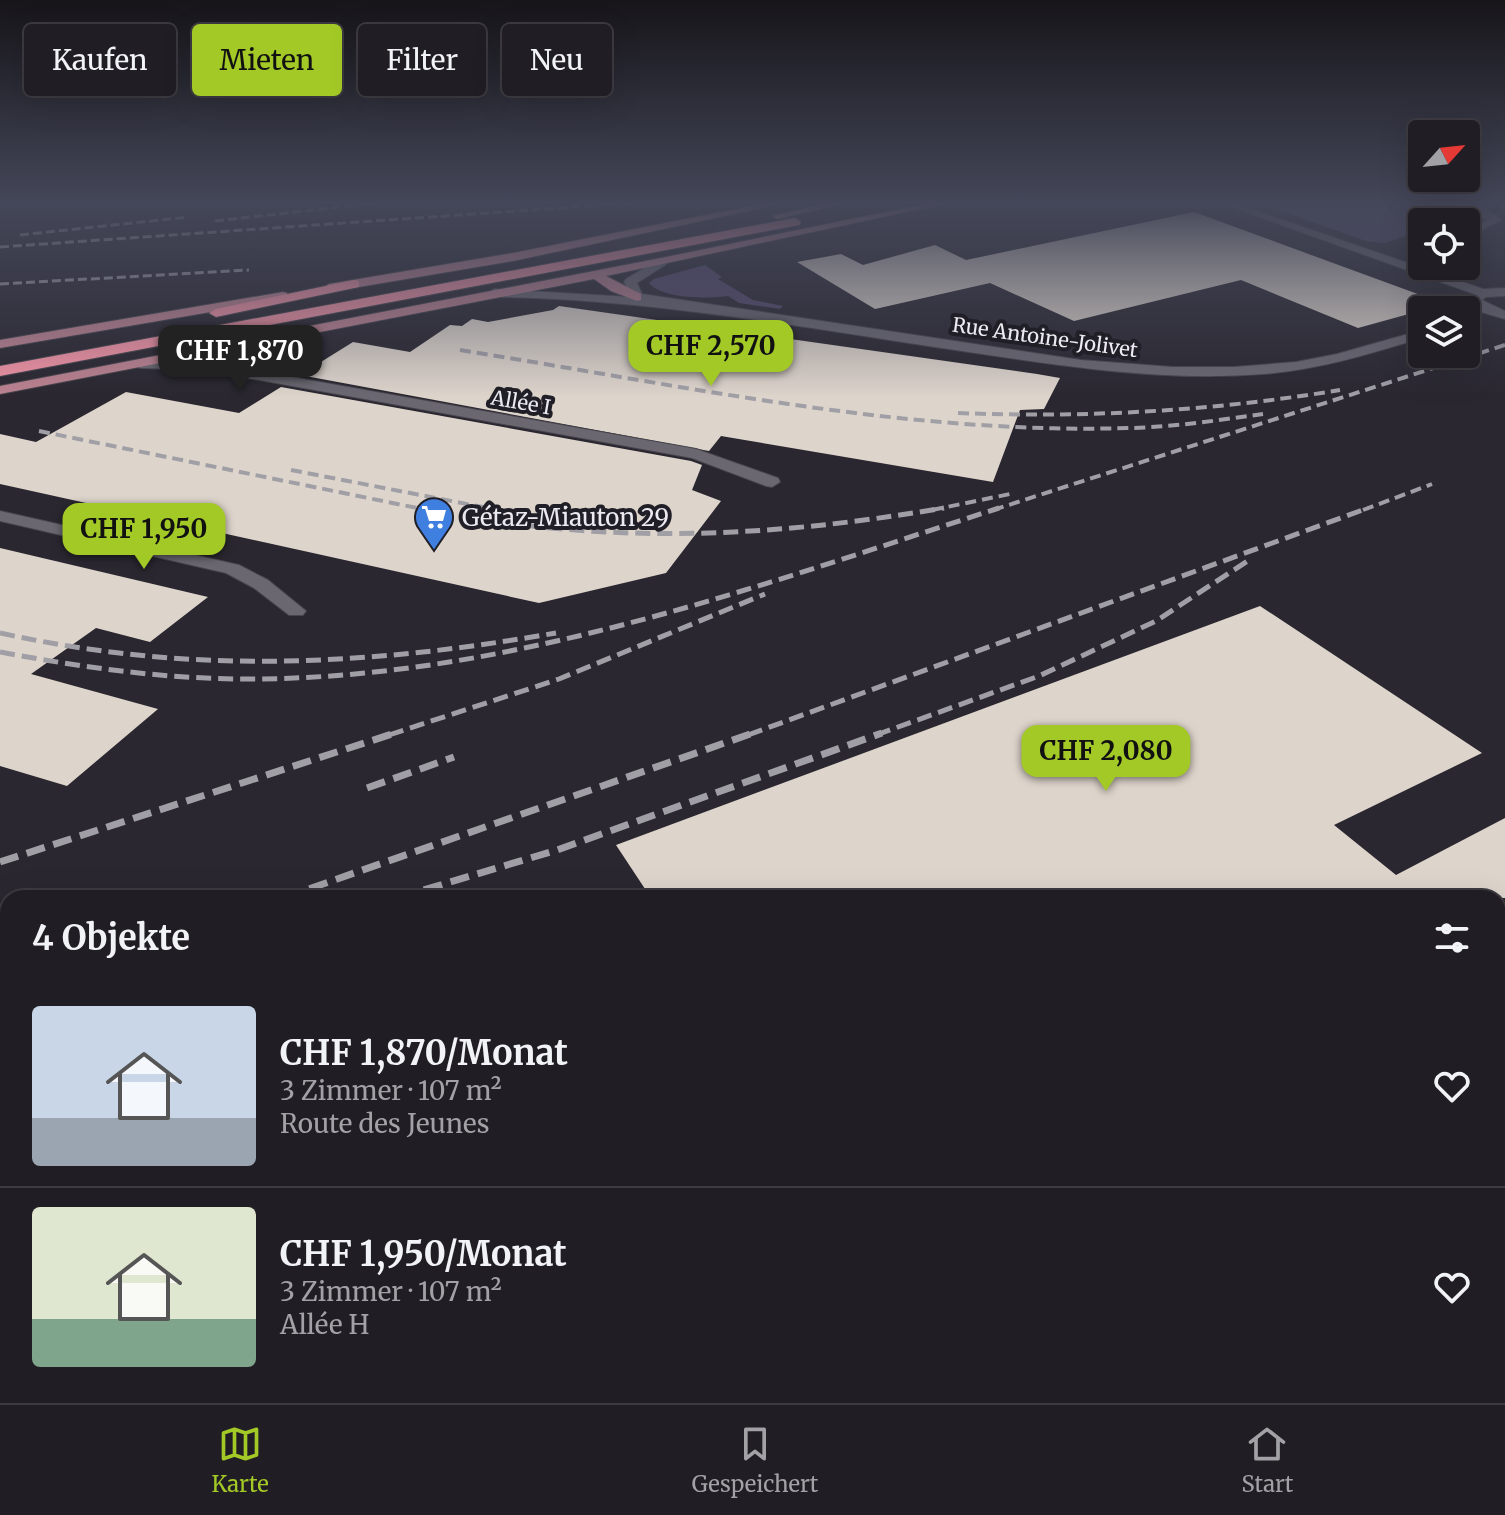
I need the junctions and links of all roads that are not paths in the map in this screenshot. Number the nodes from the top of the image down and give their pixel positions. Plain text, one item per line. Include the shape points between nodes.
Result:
1 (457, 266) edge
2 (518, 266) edge
3 (541, 266) edge
4 (611, 266) edge
5 (634, 266) edge
6 (654, 266) edge
7 (1408, 266) edge
8 (594, 273) junction
9 (354, 284) junction
10 (1505, 292) edge
11 (494, 293) junction
12 (1482, 293) junction
13 (637, 297) junction
14 (660, 303) junction
15 (1500, 314) edge
16 (1480, 318) edge
17 (303, 330) junction
18 (269, 336) junction
19 (1408, 338) edge
20 (0, 344) edge
21 (0, 359) edge
22 (140, 364) junction
23 (0, 372) edge
24 (259, 376) junction
25 (0, 390) edge
26 (772, 482) dead end
27 (0, 516) edge
28 (296, 611) dead end

1 - 9 main road
2 - 21 highway
3 - 23 highway
4 - 8 main road
5 - 8 main road
6 - 13 street via 631,280
7 - 12 street
8 - 11 main road
8 - 13 main road
9 - 20 main road
9 - 21 highway
10 - 12 street
11 - 14 street, Rue Antoine-Jolivet
11 - 17 main road
12 - 15 street via 1476,303
13 - 14 street, Rue Antoine-Jolivet
14 - 19 street, Rue Antoine-Jolivet via 1081,364 1194,373 1300,365
15 - 16 street
17 - 18 main road
17 - 24 street via 252,360 250,368
18 - 22 main road
18 - 23 highway
22 - 24 street, Allée I
22 - 25 main road
24 - 26 street, Allée I via 696,454
27 - 28 street via 232,569

